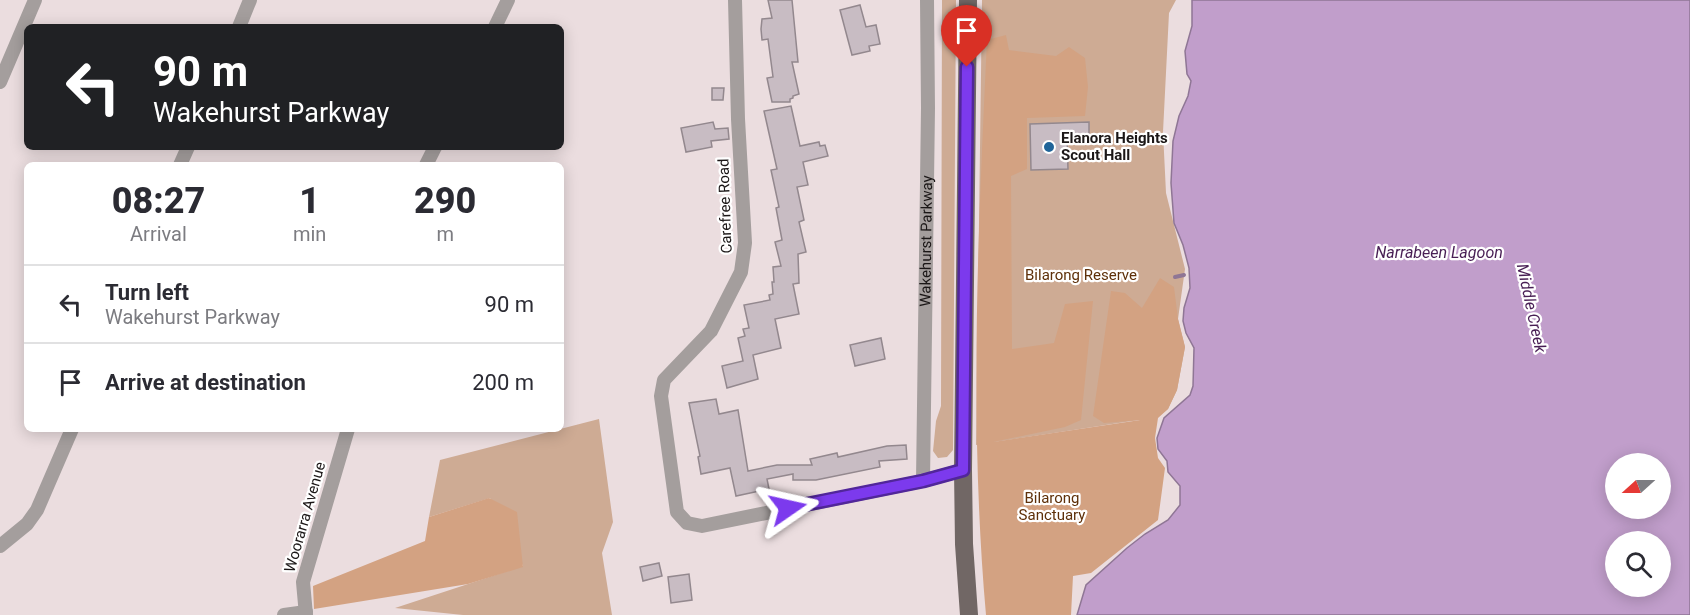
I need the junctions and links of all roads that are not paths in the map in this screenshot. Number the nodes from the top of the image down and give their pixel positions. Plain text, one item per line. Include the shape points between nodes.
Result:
1 (35, 0) edge
2 (250, 0) edge
3 (508, 0) edge
4 (735, 0) edge
5 (927, 0) edge
6 (968, 0) edge
7 (25, 24) edge
8 (240, 24) edge
9 (496, 24) edge
10 (24, 26) edge
11 (0, 82) edge
12 (71, 432) edge
13 (347, 432) edge
14 (963, 470) junction
15 (923, 481) junction
16 (0, 546) edge
17 (306, 614) edge
18 (284, 615) edge
19 (969, 615) edge

1 - 7 street
2 - 8 street
3 - 9 street
4 - 15 street, Carefree Road via 745,243 741,272 711,331 664,380 661,396 677,512 687,523 702,526
5 - 15 street, Wakehurst Parkway
6 - 14 main road
10 - 11 street
12 - 16 street via 37,510 27,524
13 - 17 street, Woorarra Avenue via 303,582
14 - 15 street
14 - 19 main road
17 - 18 street

